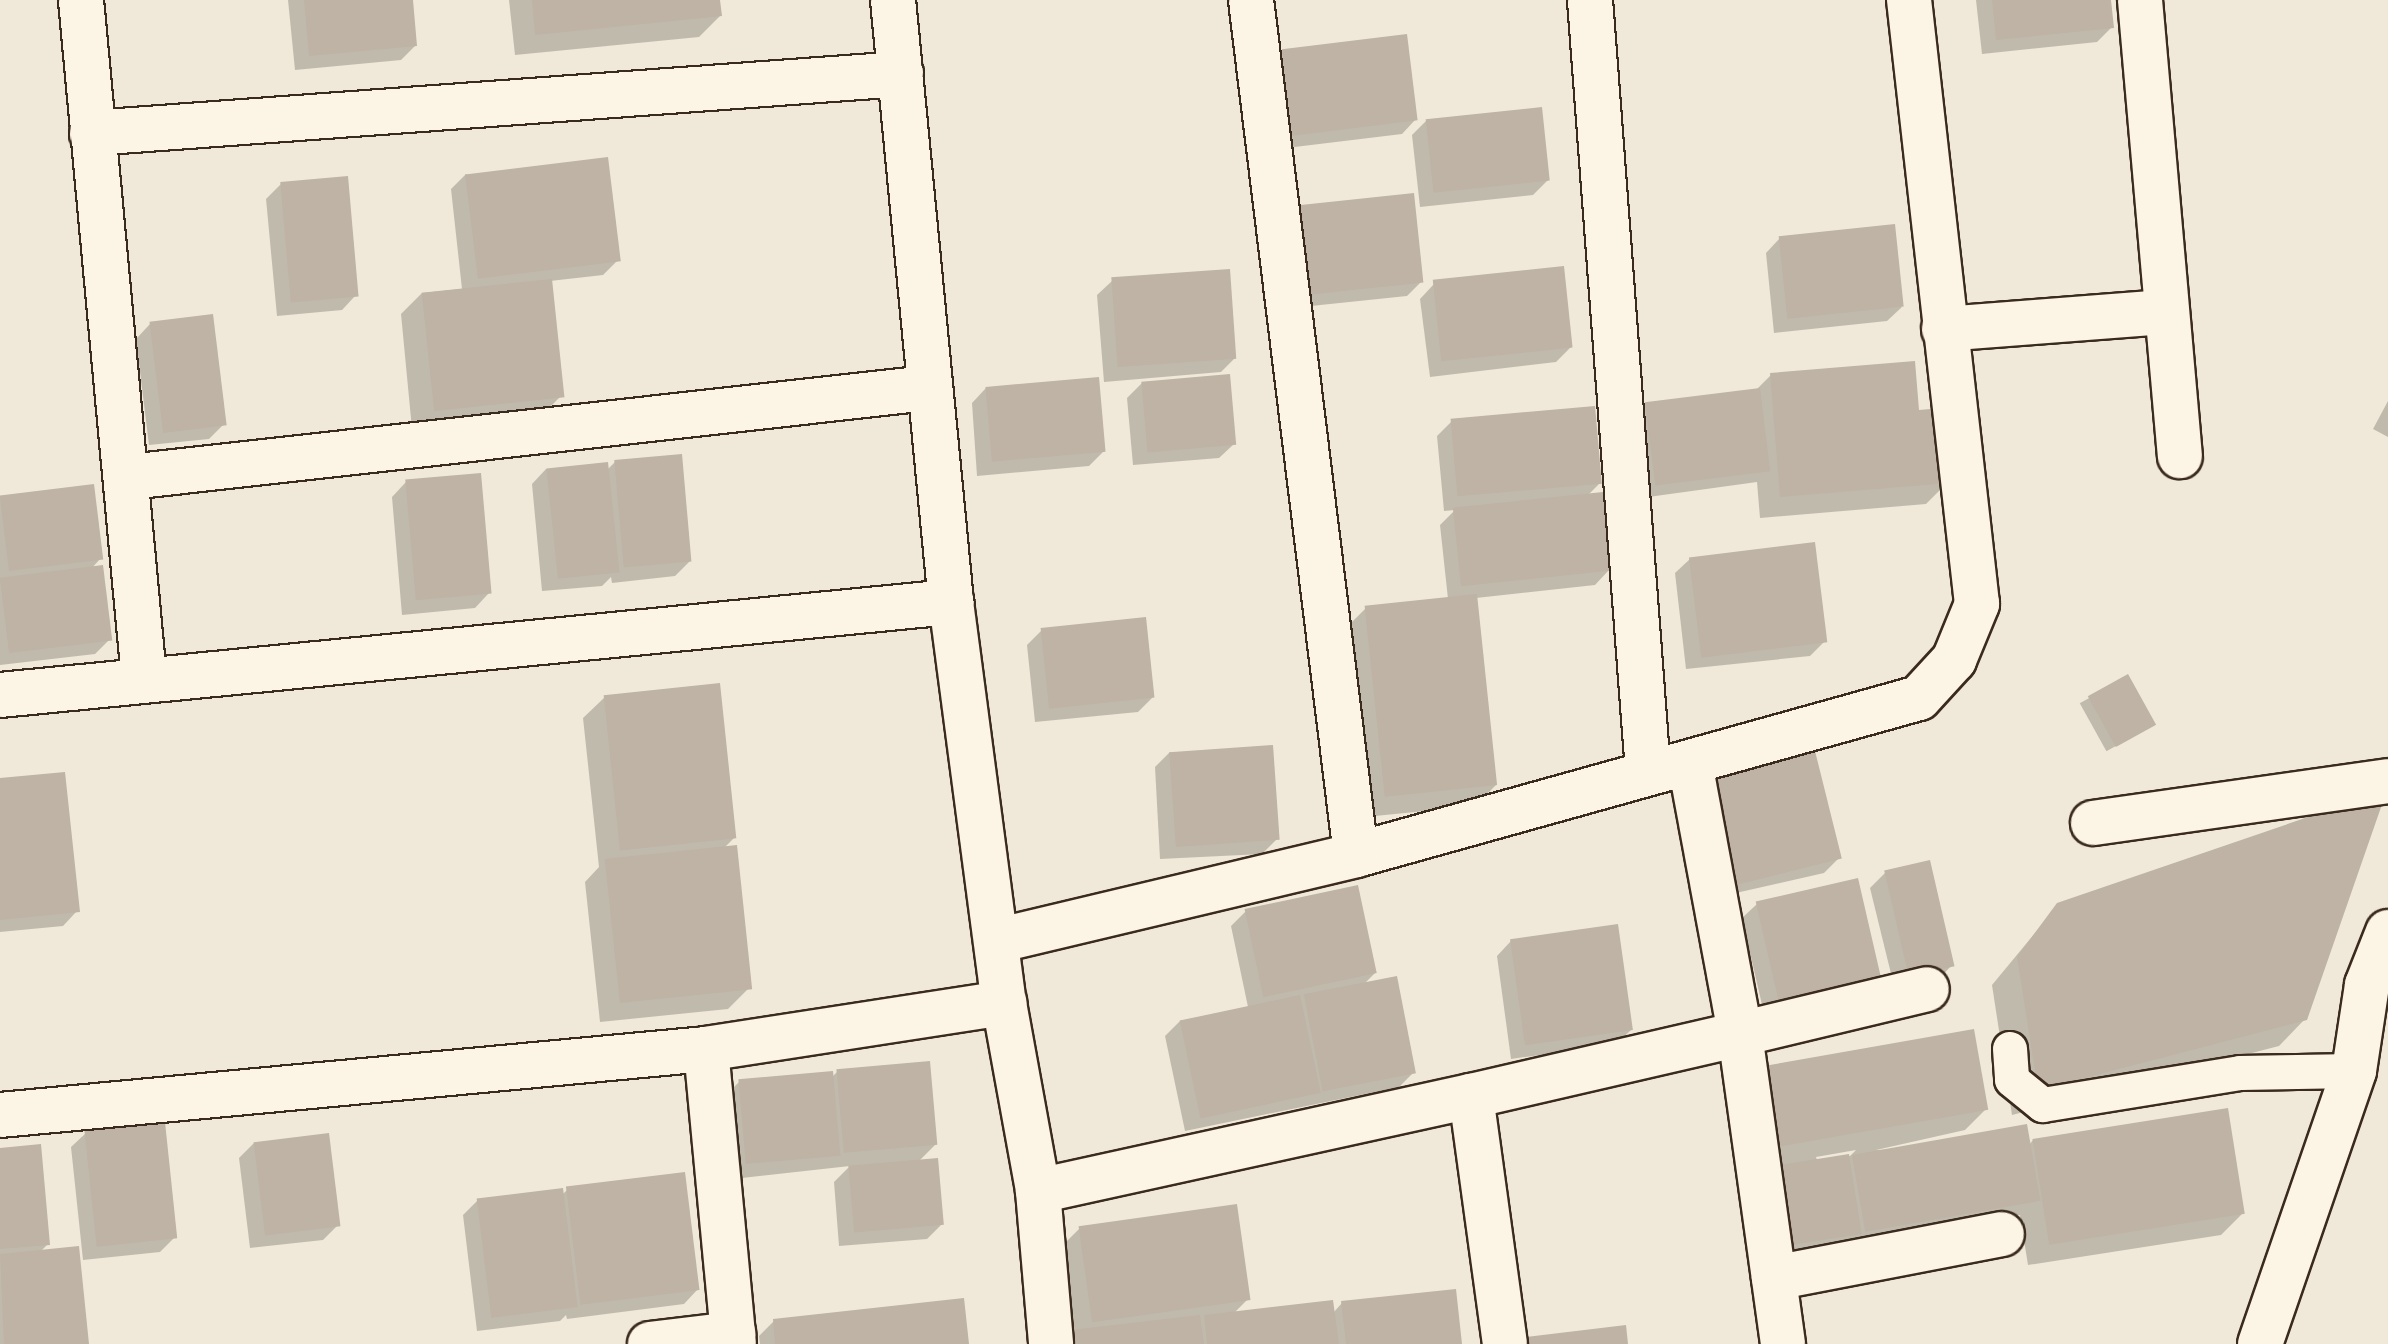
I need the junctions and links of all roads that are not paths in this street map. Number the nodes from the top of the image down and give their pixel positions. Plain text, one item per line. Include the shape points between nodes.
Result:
1 (81, 0) edge
2 (893, 0) edge
3 (1251, 0) edge
4 (1590, 0) edge
5 (1909, 0) edge
6 (2140, 0) edge
7 (901, 74) junction
8 (92, 133) junction
9 (2165, 312) junction
10 (1944, 329) junction
11 (927, 388) junction
12 (2180, 456) dead end
13 (129, 477) junction
14 (951, 602) junction
15 (144, 678) junction
16 (0, 695) edge
17 (1690, 763) junction
18 (1648, 771) junction
19 (2388, 781) edge
20 (2093, 823) dead end
21 (1356, 855) junction
22 (2388, 932) edge
23 (1000, 940) junction
24 (1927, 989) dead end
25 (1004, 1003) junction
26 (2388, 1028) edge
27 (1740, 1034) junction
28 (706, 1049) junction
29 (2010, 1049) dead end
30 (2354, 1071) junction
31 (1471, 1096) junction
32 (0, 1115) edge
33 (1038, 1191) junction
34 (2002, 1234) dead end
35 (1774, 1278) junction
36 (734, 1339) edge
37 (650, 1344) edge
38 (1051, 1344) edge
39 (1505, 1344) edge
40 (1783, 1344) edge
41 (2260, 1344) edge

1 - 8 street
2 - 7 street
3 - 21 street
4 - 18 street
5 - 10 street
6 - 9 street
7 - 8 street
7 - 11 street
8 - 13 street
9 - 10 street
9 - 12 street
10 - 17 street via 1977,604 1954,660 1919,698
11 - 13 street
11 - 14 street
13 - 15 street
14 - 15 street
14 - 23 street
15 - 16 street
17 - 18 street
17 - 27 street
18 - 21 street
19 - 20 street
21 - 23 street
22 - 30 street via 2367,985
23 - 25 street
24 - 27 street
25 - 28 street
25 - 33 street
26 - 30 street
27 - 31 street
27 - 35 street
28 - 32 street
28 - 36 street
29 - 30 lane via 2012,1080 2043,1105 2240,1073
30 - 41 street
31 - 33 street
31 - 39 street
33 - 38 street
34 - 35 street
35 - 40 street
36 - 37 street

